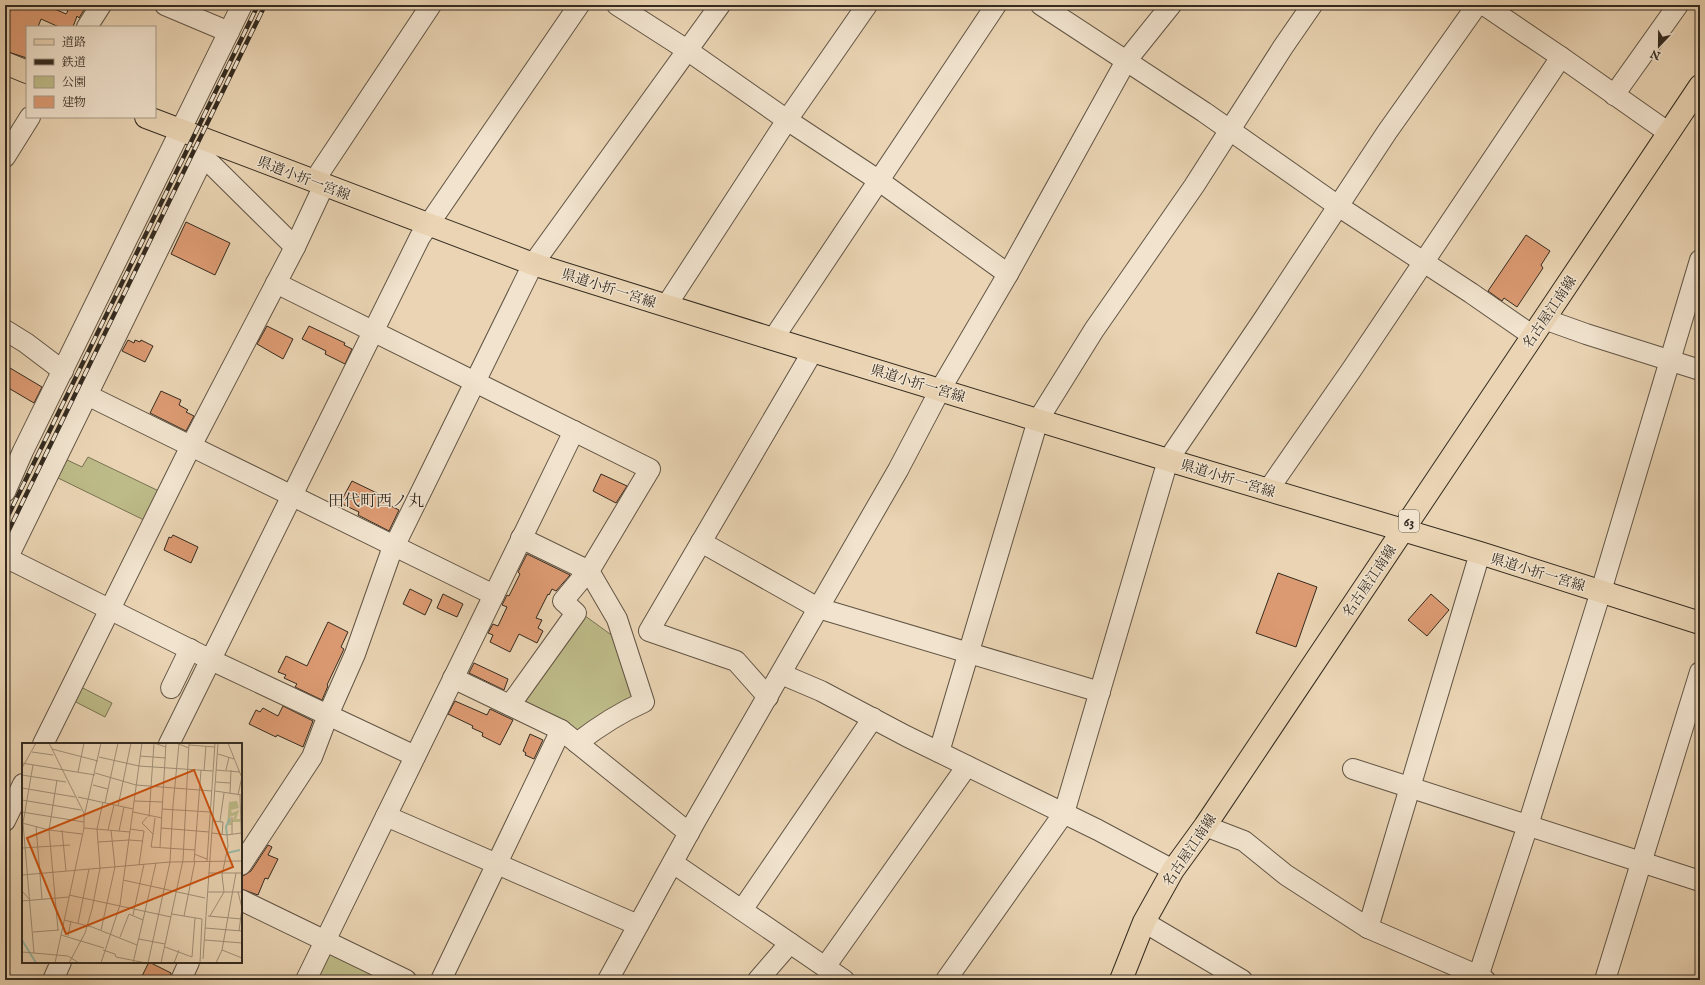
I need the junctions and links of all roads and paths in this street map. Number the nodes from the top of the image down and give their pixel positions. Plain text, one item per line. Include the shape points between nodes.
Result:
1 (101, 5) edge
2 (164, 5) edge
3 (242, 5) edge
4 (432, 5) edge
5 (579, 5) edge
6 (616, 5) edge
7 (720, 5) edge
8 (867, 5) edge
9 (996, 5) edge
10 (1041, 5) edge
11 (1171, 5) edge
12 (1312, 5) edge
13 (1477, 5) edge
14 (1484, 5) edge
15 (1678, 5) edge
16 (88, 26) edge
17 (229, 32) junction
18 (687, 50) junction
19 (1561, 57) junction
20 (1126, 61) junction
21 (5, 63) edge
22 (26, 72) edge
23 (1700, 86) edge
24 (1614, 95) junction
25 (29, 118) edge
26 (149, 118) edge
27 (787, 120) junction
28 (182, 130) junction
29 (1230, 130) junction
30 (1669, 133) junction
31 (207, 151) junction
32 (5, 157) edge
33 (878, 180) junction
34 (319, 183) junction
35 (1338, 206) junction
36 (428, 225) junction
37 (295, 247) junction
38 (1700, 260) edge
39 (1423, 262) junction
40 (533, 264) junction
41 (1008, 274) junction
42 (276, 283) junction
43 (666, 306) junction
44 (1538, 328) junction
45 (5, 330) edge
46 (373, 332) junction
47 (773, 339) junction
48 (813, 351) junction
49 (1670, 361) junction
50 (1700, 370) edge
51 (63, 371) junction
52 (475, 382) junction
53 (940, 390) junction
54 (87, 395) junction
55 (1038, 420) junction
56 (574, 431) junction
57 (191, 446) junction
58 (1168, 460) junction
59 (8, 480) edge
60 (1268, 490) junction
61 (292, 496) junction
62 (1403, 530) junction
63 (521, 538) junction
64 (700, 542) junction
65 (394, 546) junction
66 (1480, 553) junction
67 (6, 561) edge
68 (589, 571) junction
69 (1601, 591) junction
70 (494, 595) junction
71 (818, 608) junction
72 (110, 609) junction
73 (617, 619) junction
74 (1700, 623) edge
75 (649, 631) junction
76 (190, 649) junction
77 (968, 653) junction
78 (211, 660) junction
79 (1700, 672) edge
80 (781, 674) junction
81 (454, 678) junction
82 (171, 688) dead end
83 (1100, 692) junction
84 (768, 697) junction
85 (510, 705) junction
86 (328, 715) junction
87 (873, 718) junction
88 (561, 730) junction
89 (43, 743) edge
90 (170, 743) edge
91 (577, 743) junction
92 (939, 752) junction
93 (416, 756) junction
94 (967, 766) junction
95 (1353, 768) dead end
96 (1411, 787) junction
97 (17, 790) edge
98 (1064, 813) junction
99 (386, 816) junction
100 (5, 821) edge
101 (1528, 825) junction
102 (1205, 826) junction
103 (689, 833) junction
104 (1642, 862) junction
105 (673, 863) junction
106 (242, 864) edge
107 (497, 864) junction
108 (1174, 870) junction
109 (1700, 881) edge
110 (242, 900) edge
111 (742, 910) junction
112 (1144, 922) junction
113 (638, 925) junction
114 (1368, 928) junction
115 (325, 941) junction
116 (790, 943) junction
117 (62, 963) edge
118 (188, 963) edge
119 (825, 967) junction
120 (1126, 974) edge
121 (1480, 979) edge
122 (53, 980) edge
123 (180, 980) edge
124 (306, 980) edge
125 (406, 980) edge
126 (441, 980) edge
127 (608, 980) edge
128 (758, 980) edge
129 (844, 980) edge
130 (946, 980) edge
131 (1108, 980) edge
132 (1242, 980) edge
133 (1605, 980) edge

1 - 16 street
2 - 17 street
3 - 17 street
4 - 34 street
5 - 36 street
6 - 18 street
7 - 18 street
8 - 27 street
9 - 33 street
10 - 20 street
11 - 20 street
12 - 29 street
13 - 35 street
14 - 19 street
15 - 24 street
17 - 28 street
18 - 27 street
18 - 40 street
19 - 24 street
19 - 39 street
20 - 29 street
20 - 41 street
21 - 22 main road
23 - 30 main road, 名古屋江南線 / 63
24 - 30 street
25 - 32 street
26 - 28 main road, 県道小折一宮線
27 - 33 street
27 - 43 street
28 - 31 main road, 県道小折一宮線
28 - 51 street
29 - 35 street
29 - 55 street via 1094,330
30 - 44 main road, 名古屋江南線 / 63
31 - 34 main road, 県道小折一宮線
31 - 37 street via 211,164
31 - 54 street
33 - 41 street
33 - 47 street
34 - 36 main road, 県道小折一宮線
34 - 37 street
35 - 39 street
35 - 58 street
36 - 40 main road, 県道小折一宮線
36 - 46 street
37 - 42 street
38 - 49 street
39 - 44 street
39 - 60 street
40 - 43 main road, 県道小折一宮線
40 - 52 street
41 - 53 street
42 - 46 street
42 - 57 street
43 - 47 main road, 県道小折一宮線
44 - 49 street
44 - 62 main road, 名古屋江南線 / 63
45 - 51 street
46 - 52 street
46 - 61 street
47 - 48 main road, 県道小折一宮線
48 - 53 main road, 県道小折一宮線
48 - 64 street
49 - 50 street
49 - 69 street
51 - 59 street
52 - 56 street
52 - 65 street
53 - 55 main road, 県道小折一宮線
53 - 71 street via 898,470
54 - 57 street
54 - 67 street
55 - 58 main road, 県道小折一宮線
55 - 77 street
56 - 63 street
56 - 68 street via 650,469
57 - 61 street
57 - 72 street
58 - 60 main road, 県道小折一宮線
58 - 83 street
60 - 62 main road, 県道小折一宮線
61 - 65 street
61 - 78 street
62 - 66 main road, 県道小折一宮線
62 - 102 main road, 名古屋江南線 / 63
63 - 68 street
63 - 70 street
64 - 71 street
64 - 75 street
65 - 70 street
65 - 86 street via 355,654
66 - 69 main road, 県道小折一宮線
66 - 96 street
67 - 72 street
68 - 73 street
68 - 85 street via 563,601 576,614
69 - 74 main road, 県道小折一宮線
69 - 101 street
70 - 81 street
71 - 77 street
71 - 80 street
72 - 76 street
72 - 89 street
73 - 75 street
73 - 91 street via 644,702 601,724
75 - 84 street via 736,661
76 - 78 street
76 - 82 street
77 - 83 street
77 - 92 street
78 - 86 street
78 - 90 street
79 - 104 street
80 - 84 street
80 - 87 street
81 - 85 street
81 - 93 street
83 - 98 street
84 - 103 street
85 - 88 street
86 - 93 street
86 - 106 street via 312,757
87 - 92 street
87 - 111 street
88 - 91 street
88 - 107 street
91 - 103 street
92 - 94 street
93 - 99 street
94 - 98 street
94 - 119 street
95 - 96 street
96 - 101 street
96 - 114 street
97 - 100 street
98 - 108 street
98 - 130 street
99 - 107 street
99 - 115 street
101 - 104 street
101 - 121 street
102 - 108 main road, 名古屋江南線 / 63
102 - 114 street via 1244,841 1286,875
103 - 105 street
104 - 109 street
104 - 133 street
105 - 111 street
105 - 113 street
107 - 113 street
107 - 126 street
108 - 112 main road, 名古屋江南線 / 63
110 - 115 street
111 - 116 street
112 - 120 main road, 名古屋江南線 / 63
112 - 132 street
113 - 127 street
114 - 121 street
115 - 124 street
115 - 125 street
116 - 119 street
116 - 128 street
117 - 122 street
118 - 123 street
119 - 129 street
120 - 131 street

